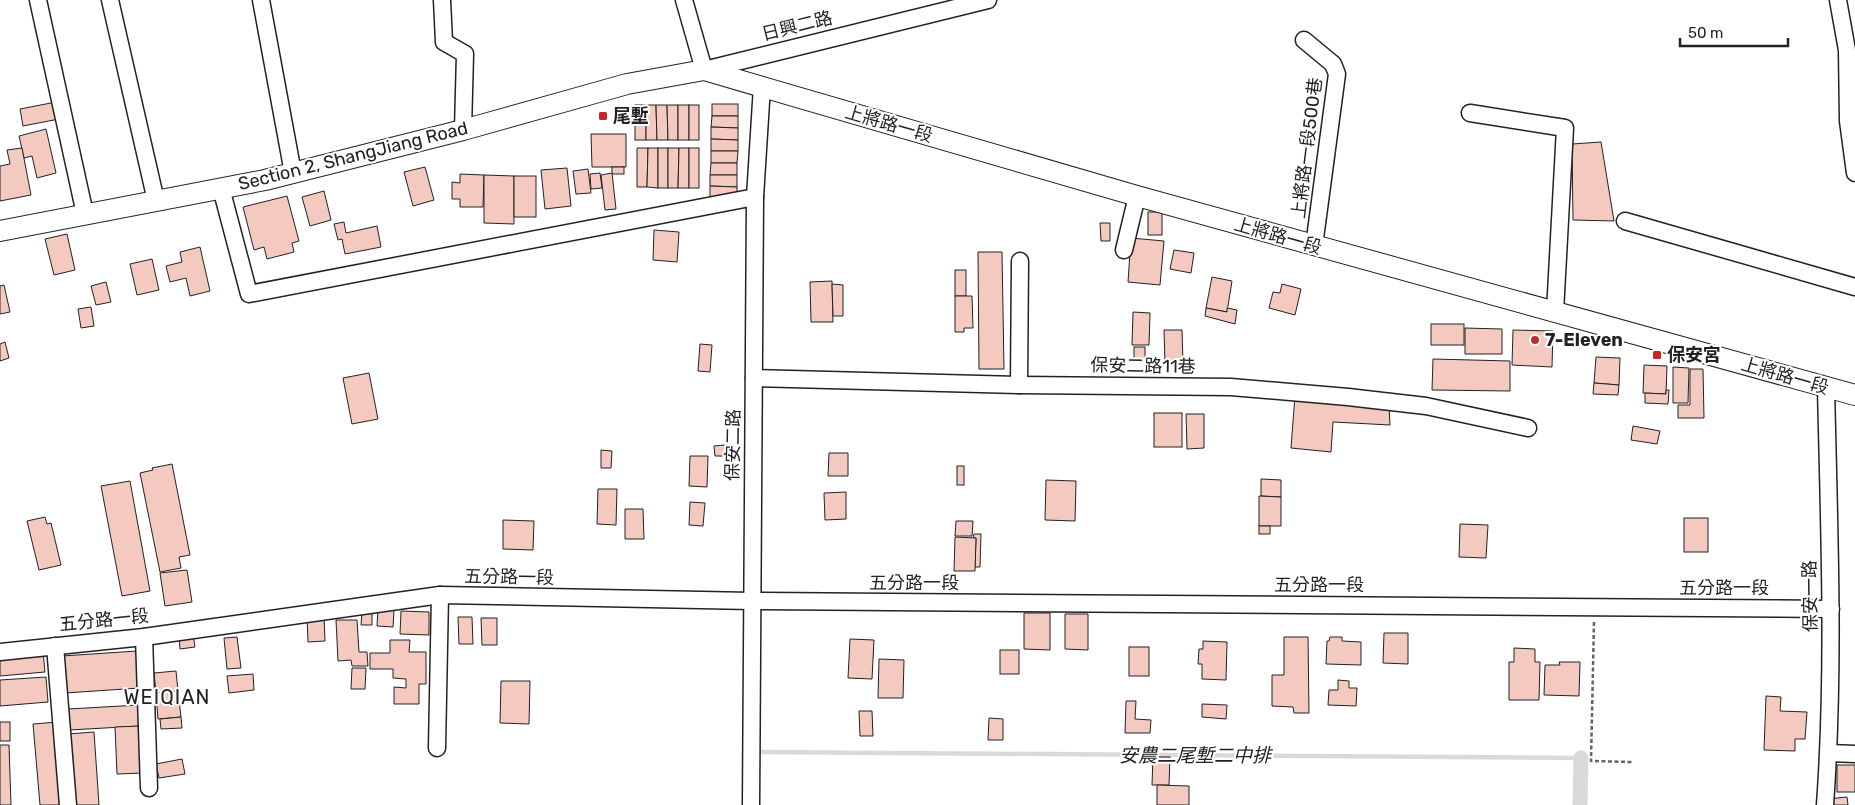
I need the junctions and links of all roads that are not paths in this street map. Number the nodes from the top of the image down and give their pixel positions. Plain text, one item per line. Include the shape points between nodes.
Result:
1 (38, 0) edge
2 (110, 0) edge
3 (261, 0) edge
4 (442, 0) edge
5 (684, 0) edge
6 (988, 0) edge
7 (1838, 0) edge
8 (1304, 40) dead end
9 (704, 70) junction
10 (762, 86) junction
11 (1470, 113) dead end
12 (463, 130) junction
13 (293, 173) junction
14 (1855, 173) edge
15 (221, 188) junction
16 (1136, 196) junction
17 (755, 197) junction
18 (156, 201) junction
19 (85, 214) junction
20 (1625, 221) dead end
21 (0, 231) edge
22 (1314, 246) junction
23 (1124, 250) dead end
24 (1020, 262) dead end
25 (1855, 287) edge
26 (1555, 312) junction
27 (754, 378) junction
28 (1019, 385) junction
29 (1826, 387) junction
30 (1855, 395) edge
31 (1528, 428) dead end
32 (440, 595) junction
33 (752, 601) junction
34 (1831, 609) junction
35 (144, 636) junction
36 (54, 646) junction
37 (0, 652) edge
38 (437, 748) dead end
39 (1829, 753) junction
40 (1855, 754) edge
41 (149, 788) dead end
42 (68, 805) edge
43 (751, 805) edge
44 (1825, 805) edge

1 - 19 street
2 - 18 street
3 - 13 street
4 - 12 street via 444,42 465,54
5 - 9 street
6 - 9 street, 日興二路
7 - 14 street via 1847,50 1848,121
8 - 22 street, 上將路一段500巷 via 1333,64 1337,74
9 - 10 main road, 上將路一段
9 - 12 main road, Section 2, ShangJiang Road via 627,84
10 - 16 main road, 上將路一段
10 - 17 street, 保安二路
11 - 26 street via 1565,128
12 - 13 main road, Section 2, ShangJiang Road
13 - 15 main road, Section 2, ShangJiang Road
15 - 17 street via 249,294
15 - 18 main road, Section 2, ShangJiang Road
16 - 22 main road, 上將路一段
16 - 23 street
17 - 27 street, 保安二路
18 - 19 main road, Section 2, ShangJiang Road
19 - 21 main road, Section 2, ShangJiang Road
20 - 25 street
22 - 26 main road, 上將路一段
24 - 28 street
26 - 29 main road, 上將路一段
27 - 28 street, 保安二路11巷
27 - 33 street, 保安二路
28 - 31 street, 保安二路11巷 via 1230,387 1426,406
29 - 30 main road, 上將路一段
29 - 34 street, 保安一路
32 - 33 street, 五分路一段
32 - 35 street, 五分路一段
32 - 38 street
33 - 34 street, 五分路一段
33 - 43 street, 保安二路
34 - 39 street, 保安一路
35 - 36 street, 五分路一段
35 - 41 street
36 - 37 street, 五分路一段
36 - 42 street
39 - 40 street
39 - 44 street, 保安一路

